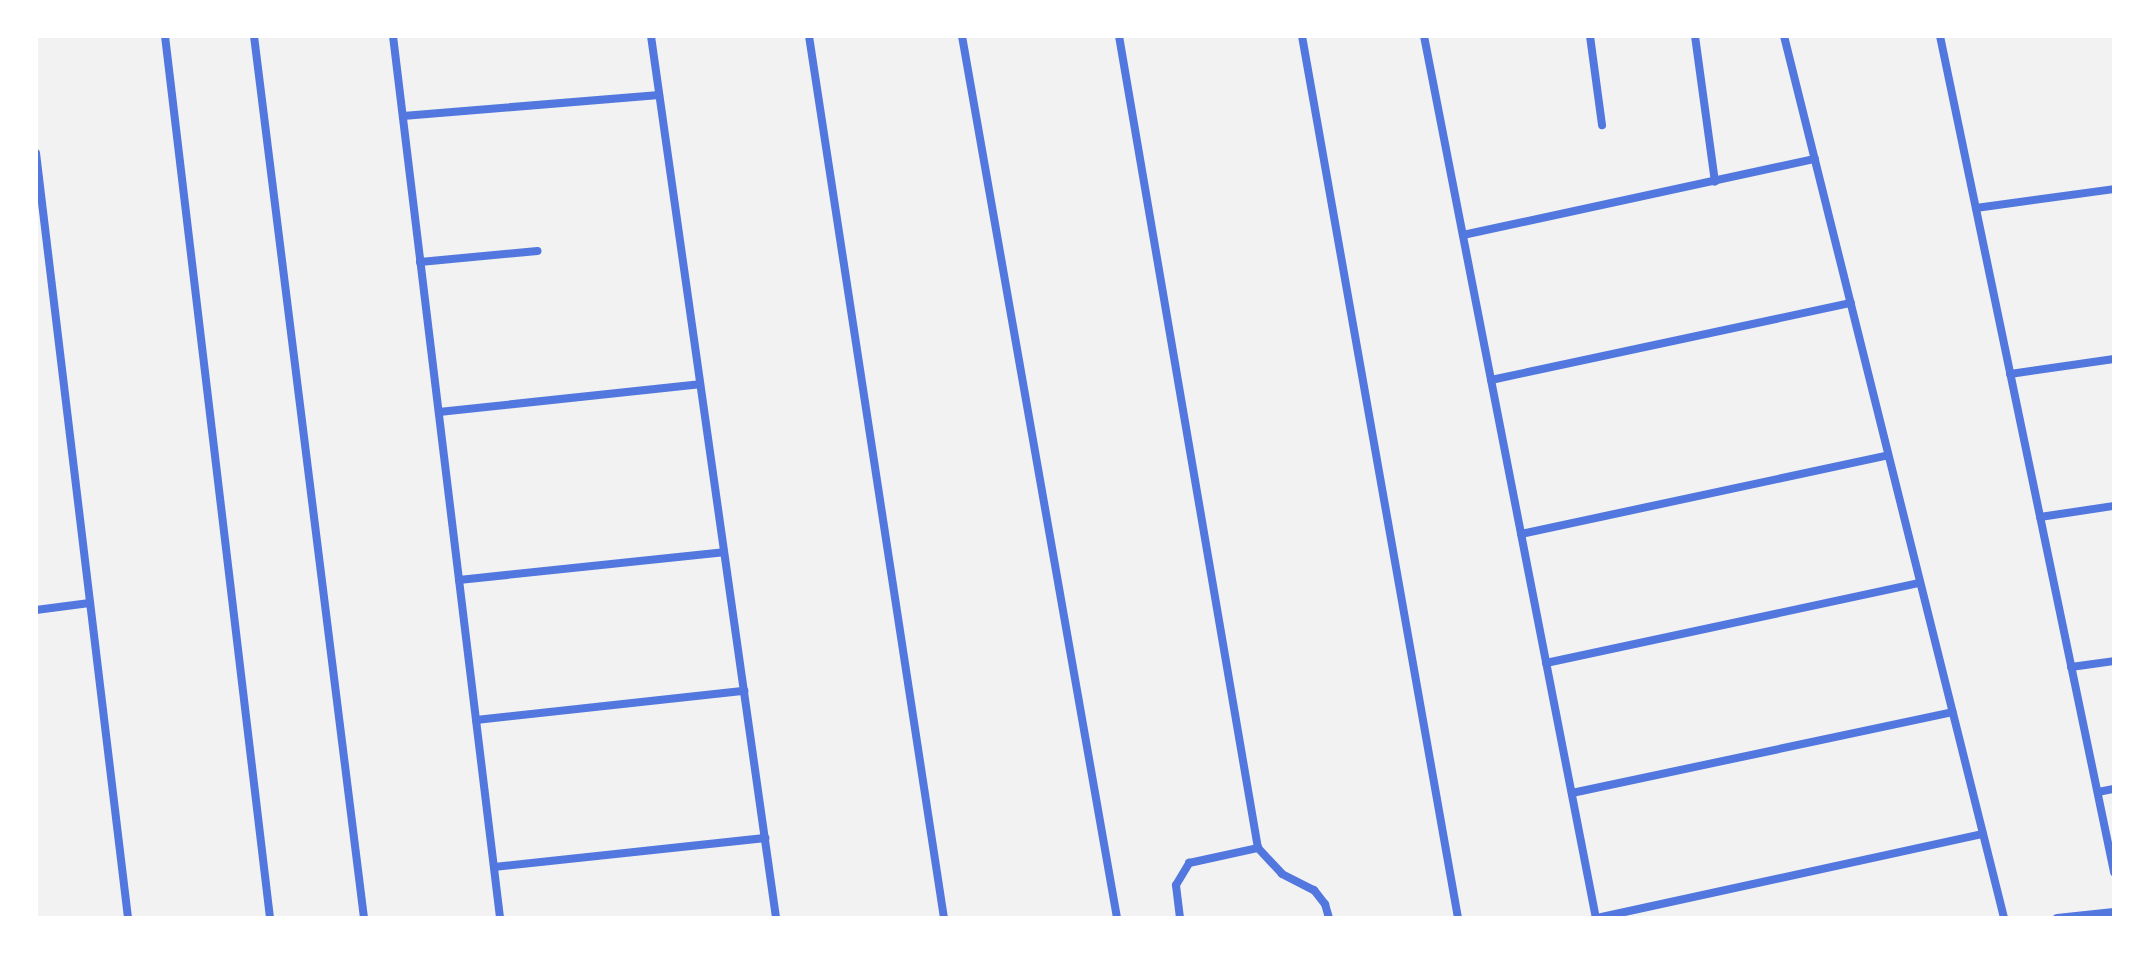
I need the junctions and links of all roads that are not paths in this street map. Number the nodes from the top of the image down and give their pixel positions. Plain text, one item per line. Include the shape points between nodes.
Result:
1 (165, 36) edge
2 (254, 36) edge
3 (393, 36) edge
4 (651, 36) edge
5 (809, 36) edge
6 (962, 36) edge
7 (1119, 36) edge
8 (1302, 36) edge
9 (1424, 36) edge
10 (1590, 36) edge
11 (1695, 36) edge
12 (1784, 36) edge
13 (1940, 36) edge
14 (659, 95) junction
15 (403, 116) junction
16 (1602, 125) dead end
17 (36, 153) edge
18 (1815, 159) junction
19 (1715, 182) junction
20 (2114, 189) edge
21 (1976, 208) junction
22 (1463, 235) junction
23 (537, 251) dead end
24 (420, 262) junction
25 (1851, 303) junction
26 (2114, 359) edge
27 (2010, 374) junction
28 (1491, 380) junction
29 (700, 384) junction
30 (439, 412) junction
31 (1888, 455) junction
32 (2114, 506) edge
33 (2040, 517) junction
34 (1521, 534) junction
35 (724, 552) junction
36 (459, 580) junction
37 (1920, 583) junction
38 (90, 603) junction
39 (36, 610) edge
40 (2114, 661) edge
41 (1546, 663) junction
42 (2071, 667) junction
43 (744, 691) junction
44 (1952, 712) junction
45 (476, 720) junction
46 (2114, 789) edge
47 (2098, 792) junction
48 (1572, 793) junction
49 (1983, 834) junction
50 (765, 838) junction
51 (1258, 848) junction
52 (494, 867) junction
53 (2114, 872) edge
54 (2114, 912) edge
55 (128, 918) edge
56 (270, 918) edge
57 (364, 918) edge
58 (500, 918) edge
59 (776, 918) edge
60 (944, 918) edge
61 (1117, 918) edge
62 (1180, 918) edge
63 (1329, 918) edge
64 (1458, 918) edge
65 (1596, 918) edge
66 (2004, 918) edge
67 (2057, 918) edge

1 - 56 street
2 - 57 street
3 - 15 street
4 - 14 street
5 - 60 street
6 - 61 street
7 - 51 street
8 - 64 street
9 - 22 street
10 - 16 street
11 - 19 street
12 - 18 street
13 - 21 street
14 - 15 street
14 - 29 street
15 - 24 street
17 - 38 street
18 - 19 street
18 - 25 street
19 - 22 street
20 - 21 street
21 - 27 street
22 - 28 street
23 - 24 street
24 - 30 street
25 - 28 street
25 - 31 street
26 - 27 street
27 - 33 street
28 - 34 street
29 - 30 street
29 - 35 street
30 - 36 street
31 - 34 street
31 - 37 street
32 - 33 street
33 - 42 street
34 - 41 street
35 - 36 street
35 - 43 street
36 - 45 street
37 - 41 street
37 - 44 street
38 - 39 street
38 - 55 street
40 - 42 street
41 - 48 street
42 - 47 street
43 - 45 street
43 - 50 street
44 - 48 street
44 - 49 street
45 - 52 street
46 - 47 street
47 - 53 street
48 - 65 street
49 - 65 street
49 - 66 street
50 - 52 street
50 - 59 street
51 - 62 street via 1189,863 1176,885
51 - 63 street via 1282,874 1314,890
52 - 58 street
54 - 67 street

